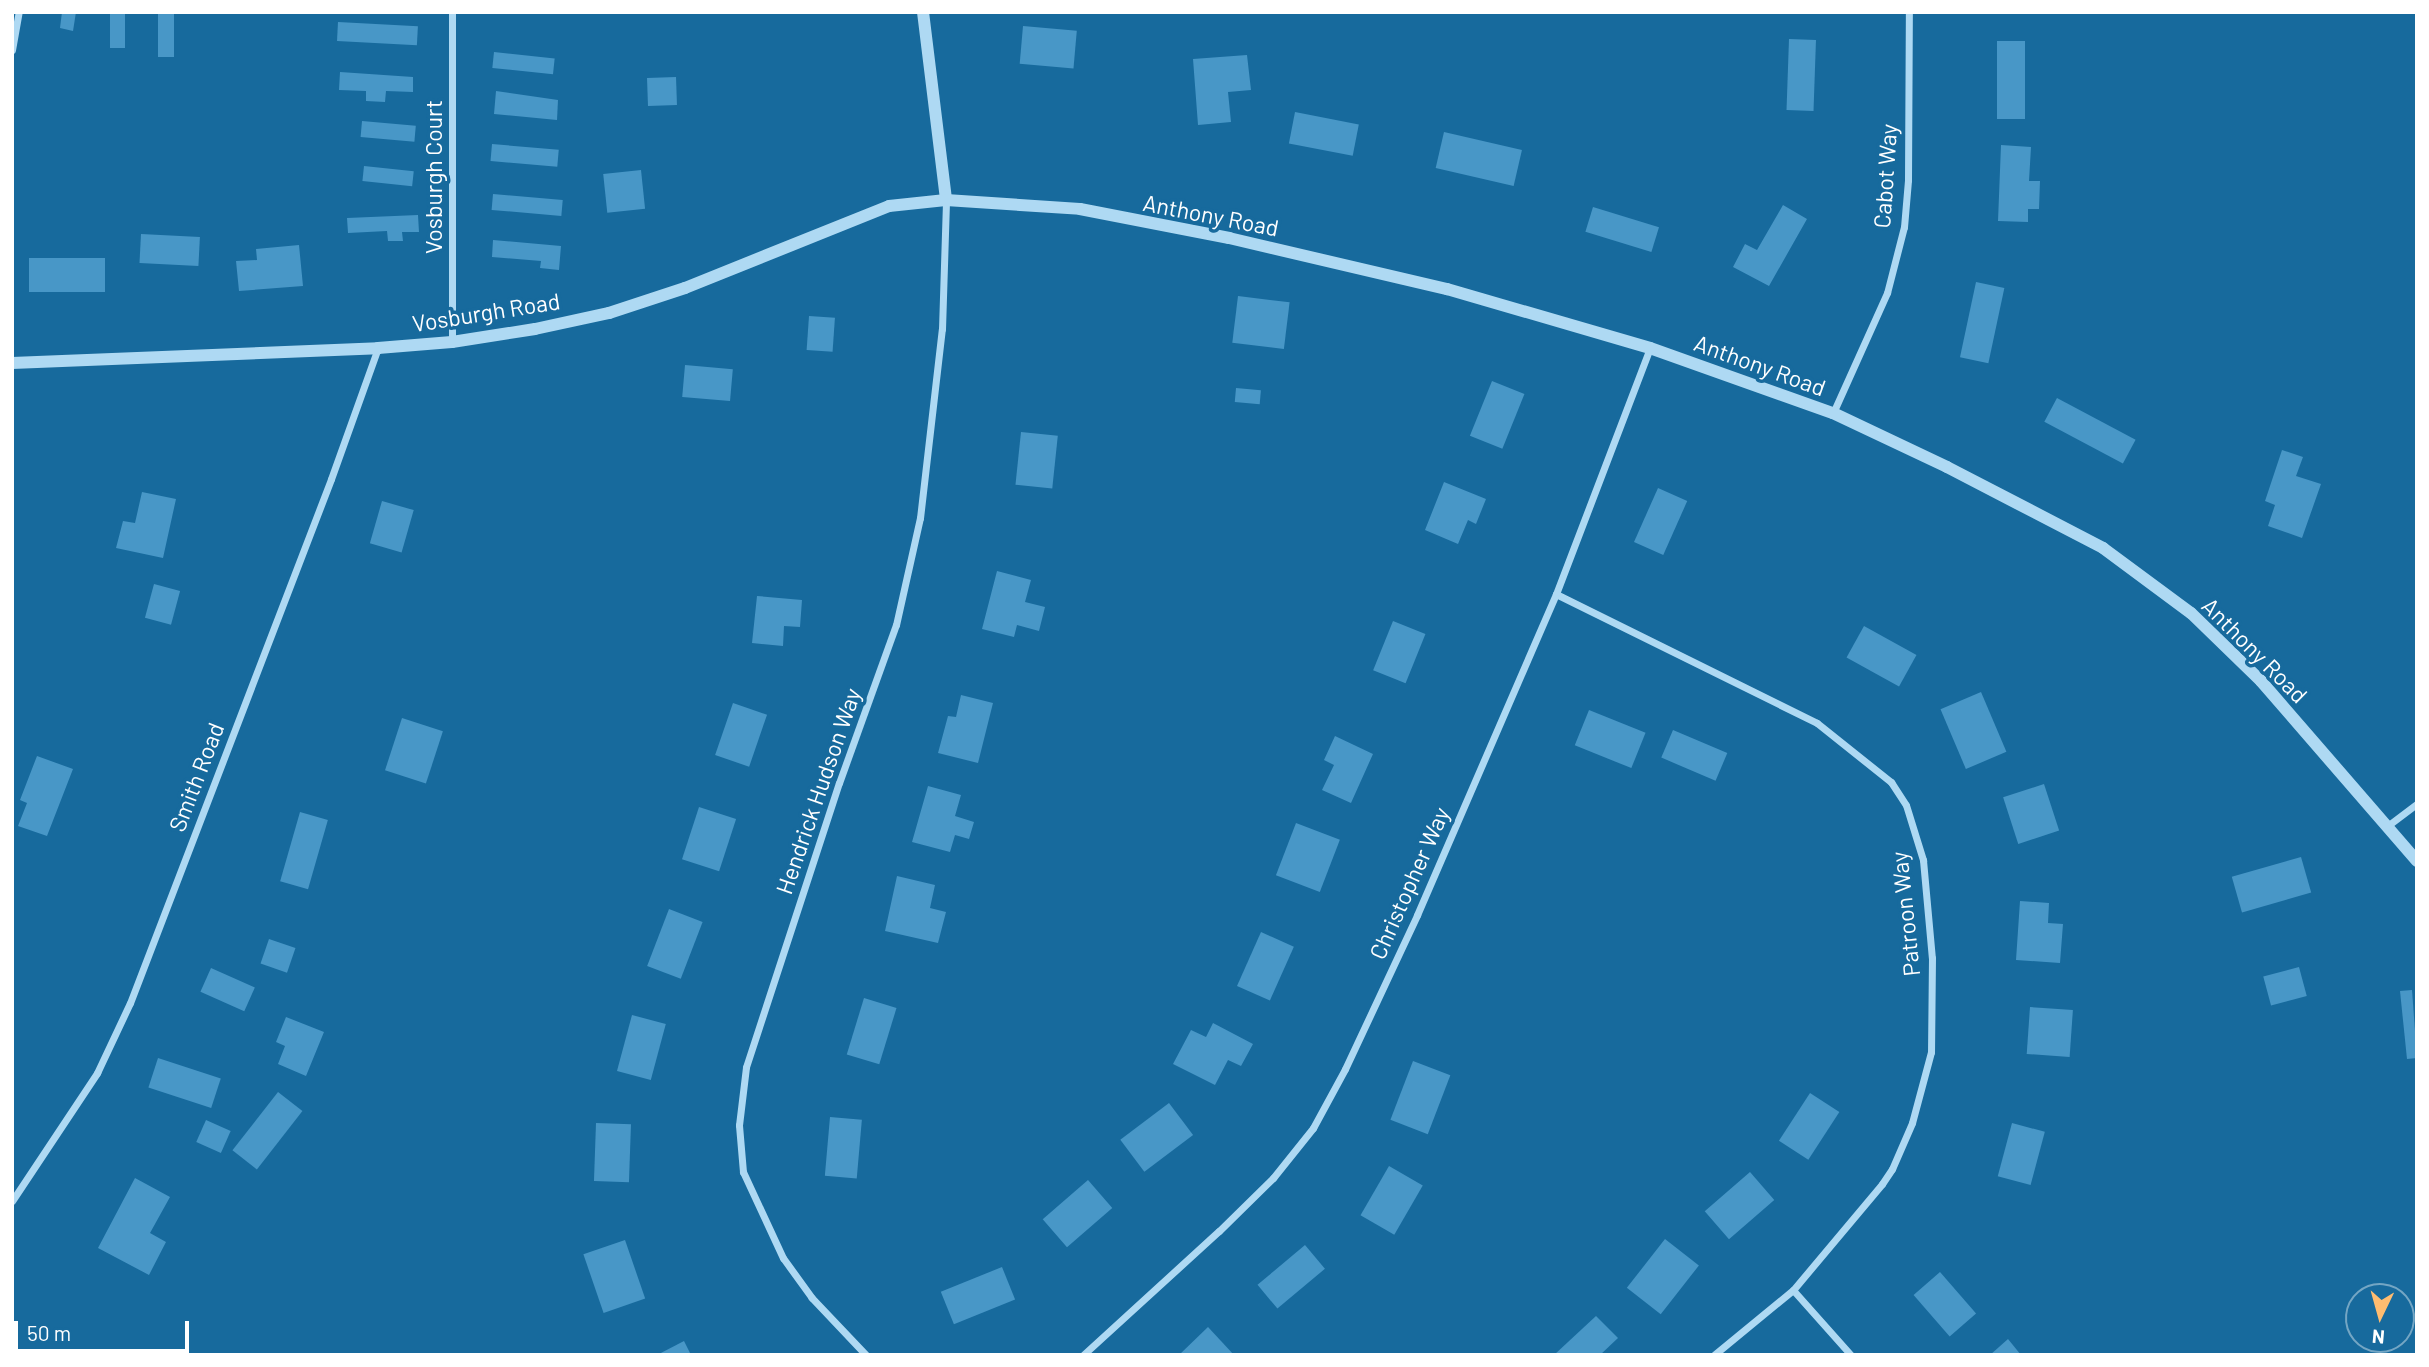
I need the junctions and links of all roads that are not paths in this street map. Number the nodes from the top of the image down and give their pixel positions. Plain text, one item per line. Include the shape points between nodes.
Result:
1 (19, 12) edge
2 (452, 12) edge
3 (923, 12) edge
4 (1909, 12) edge
5 (12, 50) edge
6 (946, 200) junction
7 (452, 342) junction
8 (378, 348) junction
9 (1650, 348) junction
10 (12, 363) edge
11 (1833, 413) junction
12 (1556, 594) junction
13 (2417, 804) edge
14 (2386, 827) junction
15 (2417, 861) edge
16 (12, 1200) edge
17 (1793, 1290) junction
18 (866, 1355) edge
19 (1083, 1355) edge
20 (1714, 1355) edge
21 (1851, 1355) edge

1 - 5 street
2 - 7 street, Vosburgh Court
3 - 6 street
4 - 11 street, Cabot Way via 1904,227 1887,293
6 - 7 street, Vosburgh Road via 889,206 685,288 610,313
6 - 9 street, Anthony Road via 1080,209 1229,238 1447,289
6 - 18 street, Hendrick Hudson Way via 942,329 920,518 896,625 746,1067 739,1125 743,1172 783,1258 812,1298
7 - 8 street, Vosburgh Road
8 - 10 street, Vosburgh Road
8 - 16 street, Smith Road via 130,1003 97,1073
9 - 11 street, Anthony Road
9 - 12 street, Christopher Way
11 - 14 street, Anthony Road via 2103,548 2191,613 2261,681
12 - 17 street, Patroon Way via 1818,723 1891,782 1906,805 1923,860 1933,958 1931,1052 1912,1123 1892,1169
12 - 19 street, Christopher Way via 1417,915 1313,1128 1273,1178
13 - 14 street
14 - 15 street, Anthony Road
17 - 20 street, Patroon Way
17 - 21 street

